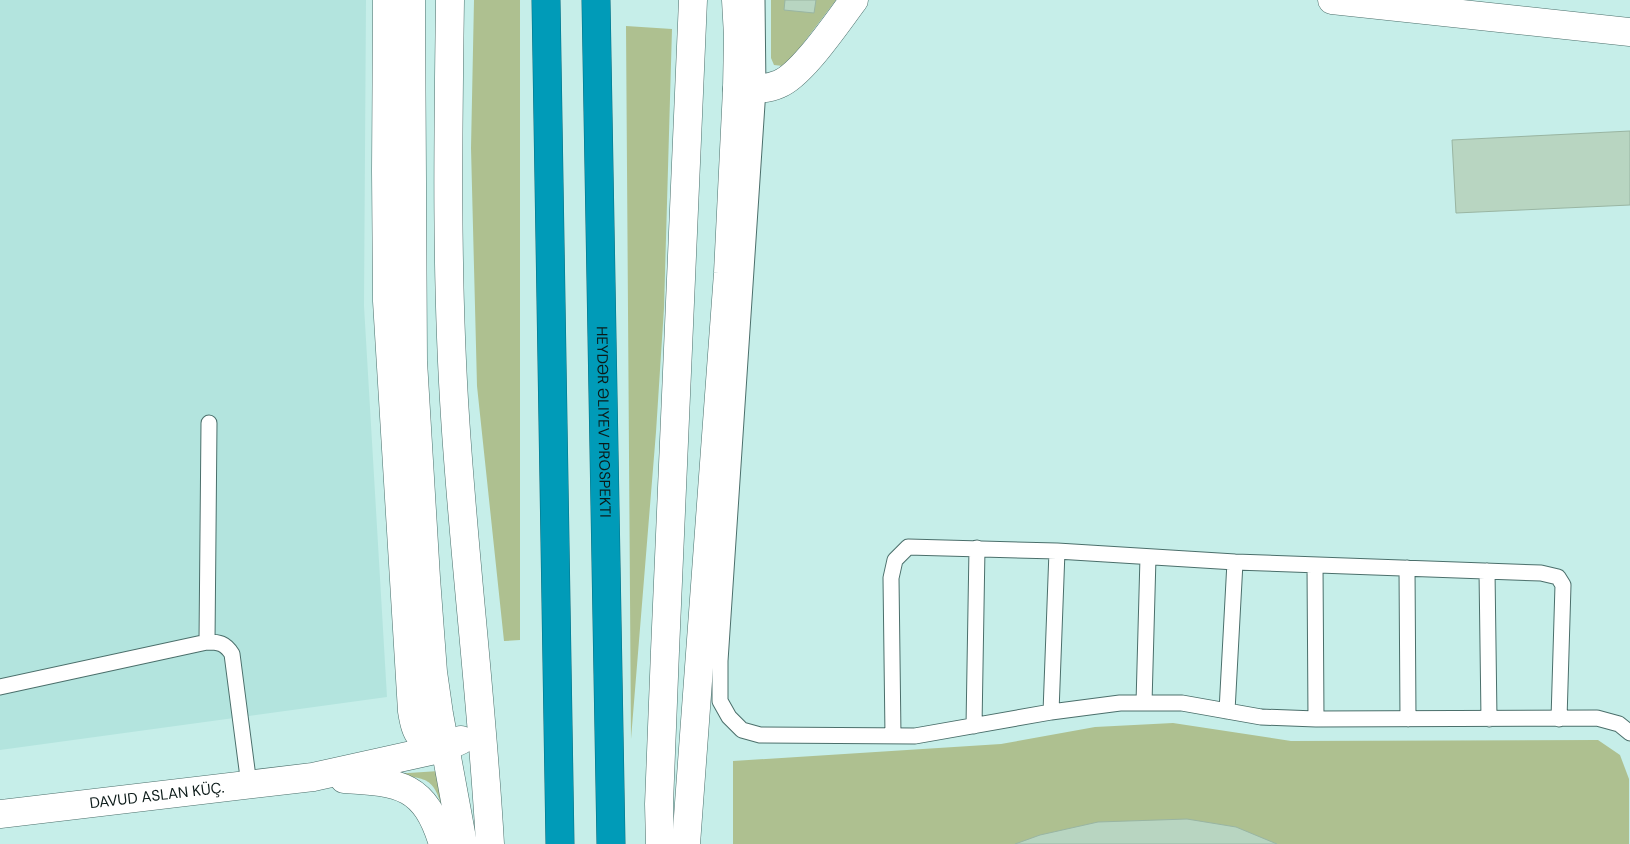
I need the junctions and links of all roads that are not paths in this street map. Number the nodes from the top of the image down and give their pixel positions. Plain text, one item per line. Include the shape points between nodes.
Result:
1 (387, 0) edge
2 (412, 0) edge
3 (450, 0) edge
4 (546, 0) edge
5 (596, 0) edge
6 (693, 0) edge
7 (736, 0) edge
8 (757, 0) edge
9 (854, 0) edge
10 (1332, 0) edge
11 (1630, 32) edge
12 (748, 89) junction
13 (208, 424) dead end
14 (977, 548) junction
15 (1057, 550) junction
16 (1148, 557) junction
17 (1235, 562) junction
18 (1314, 565) junction
19 (1407, 568) junction
20 (1487, 571) junction
21 (207, 642) junction
22 (477, 663) junction
23 (0, 687) edge
24 (1144, 703) junction
25 (1227, 711) junction
26 (1051, 712) junction
27 (1489, 718) junction
28 (1408, 719) junction
29 (1559, 719) junction
30 (1316, 720) junction
31 (974, 726) junction
32 (1630, 733) edge
33 (893, 736) junction
34 (444, 748) junction
35 (313, 778) junction
36 (249, 785) junction
37 (0, 814) edge
38 (443, 844) edge
39 (463, 844) edge
40 (490, 844) edge
41 (560, 844) edge
42 (611, 844) edge
43 (660, 844) edge
44 (686, 844) edge

1 - 34 main road via 387,302 412,712 418,734 429,744
2 - 34 main road via 413,361 433,672
3 - 22 main road via 448,246 452,355
4 - 41 highway
5 - 42 highway, HEYDƏR ƏLIYEV PROSPEKTI
6 - 43 main road via 664,670
7 - 12 main road via 738,36
8 - 12 lane
9 - 12 main road via 793,75 780,84
10 - 11 main road
12 - 33 lane via 720,701 742,730 760,735
12 - 44 main road via 728,273
13 - 21 lane
14 - 15 lane
14 - 31 lane
14 - 33 lane via 908,547 895,560 891,578
15 - 16 lane
15 - 26 lane
16 - 17 lane
16 - 24 lane
17 - 18 lane
17 - 25 lane
18 - 19 lane
18 - 30 lane
19 - 20 lane
19 - 28 lane
20 - 27 lane
20 - 29 lane via 1541,573 1558,577 1563,585
21 - 23 lane
21 - 36 lane via 220,642 232,654
22 - 34 main road via 475,714 471,730 460,741
22 - 40 main road
24 - 25 lane via 1182,703
24 - 26 lane
25 - 30 lane via 1261,717
26 - 31 lane
27 - 28 lane
27 - 29 lane
28 - 30 lane
29 - 32 lane via 1597,718 1619,724
31 - 33 lane via 915,736
34 - 35 main road
34 - 39 main road
35 - 36 main road, DAVUD ASLAN KÜÇ.
35 - 38 main road via 377,781 408,790 430,810
36 - 37 main road, DAVUD ASLAN KÜÇ.

